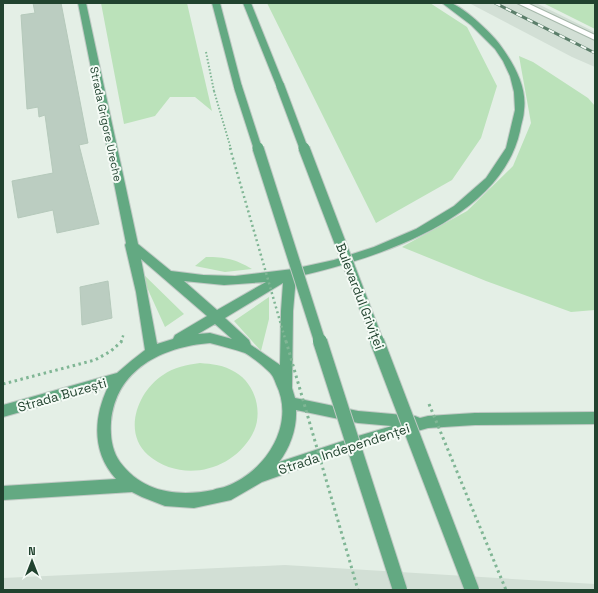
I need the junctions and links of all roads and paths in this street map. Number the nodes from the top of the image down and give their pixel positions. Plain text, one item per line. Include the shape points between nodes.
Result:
1 (82, 3) edge
2 (216, 3) edge
3 (247, 3) edge
4 (446, 3) edge
5 (521, 3) edge
6 (595, 38) edge
7 (214, 91) dead end
8 (131, 245) junction
9 (290, 273) junction
10 (170, 275) junction
11 (217, 317) junction
12 (126, 328) dead end
13 (171, 343) junction
14 (247, 346) junction
15 (152, 352) junction
16 (121, 378) junction
17 (3, 384) edge
18 (286, 386) junction
19 (290, 403) junction
20 (3, 411) edge
21 (595, 418) edge
22 (428, 422) junction
23 (259, 476) junction
24 (132, 485) junction
25 (3, 493) edge
26 (358, 590) edge
27 (400, 590) edge
28 (472, 590) edge

1 - 8 main road, Strada Grigore Ureche
2 - 27 main road, bridge via 238,88
3 - 28 main road, Bulevardul Griviței, bridge
4 - 9 main road via 472,20 492,38 517,82 520,99 516,136 499,170 460,208 428,227 380,249 322,268
5 - 6 lane
7 - 26 path, bridge
8 - 10 main road
8 - 15 main road, Strada Grigore Ureche
9 - 10 main road via 232,281
9 - 11 main road
9 - 18 main road
10 - 11 main road
11 - 13 main road
11 - 14 main road
12 - 17 path via 122,341 111,352 94,360
13 - 14 main road via 210,338 229,340
13 - 15 main road
14 - 18 main road via 274,367
15 - 16 main road via 135,363
16 - 20 main road, Strada Buzești
16 - 24 main road via 106,408 104,436 110,458 119,473
18 - 19 main road
19 - 22 main road, Strada Independenței via 358,416
19 - 23 main road via 291,416 285,442
21 - 22 main road, Strada Independenței
22 - 23 main road, Strada Independenței via 358,442
23 - 24 main road via 225,496 205,501 166,500
24 - 25 main road

